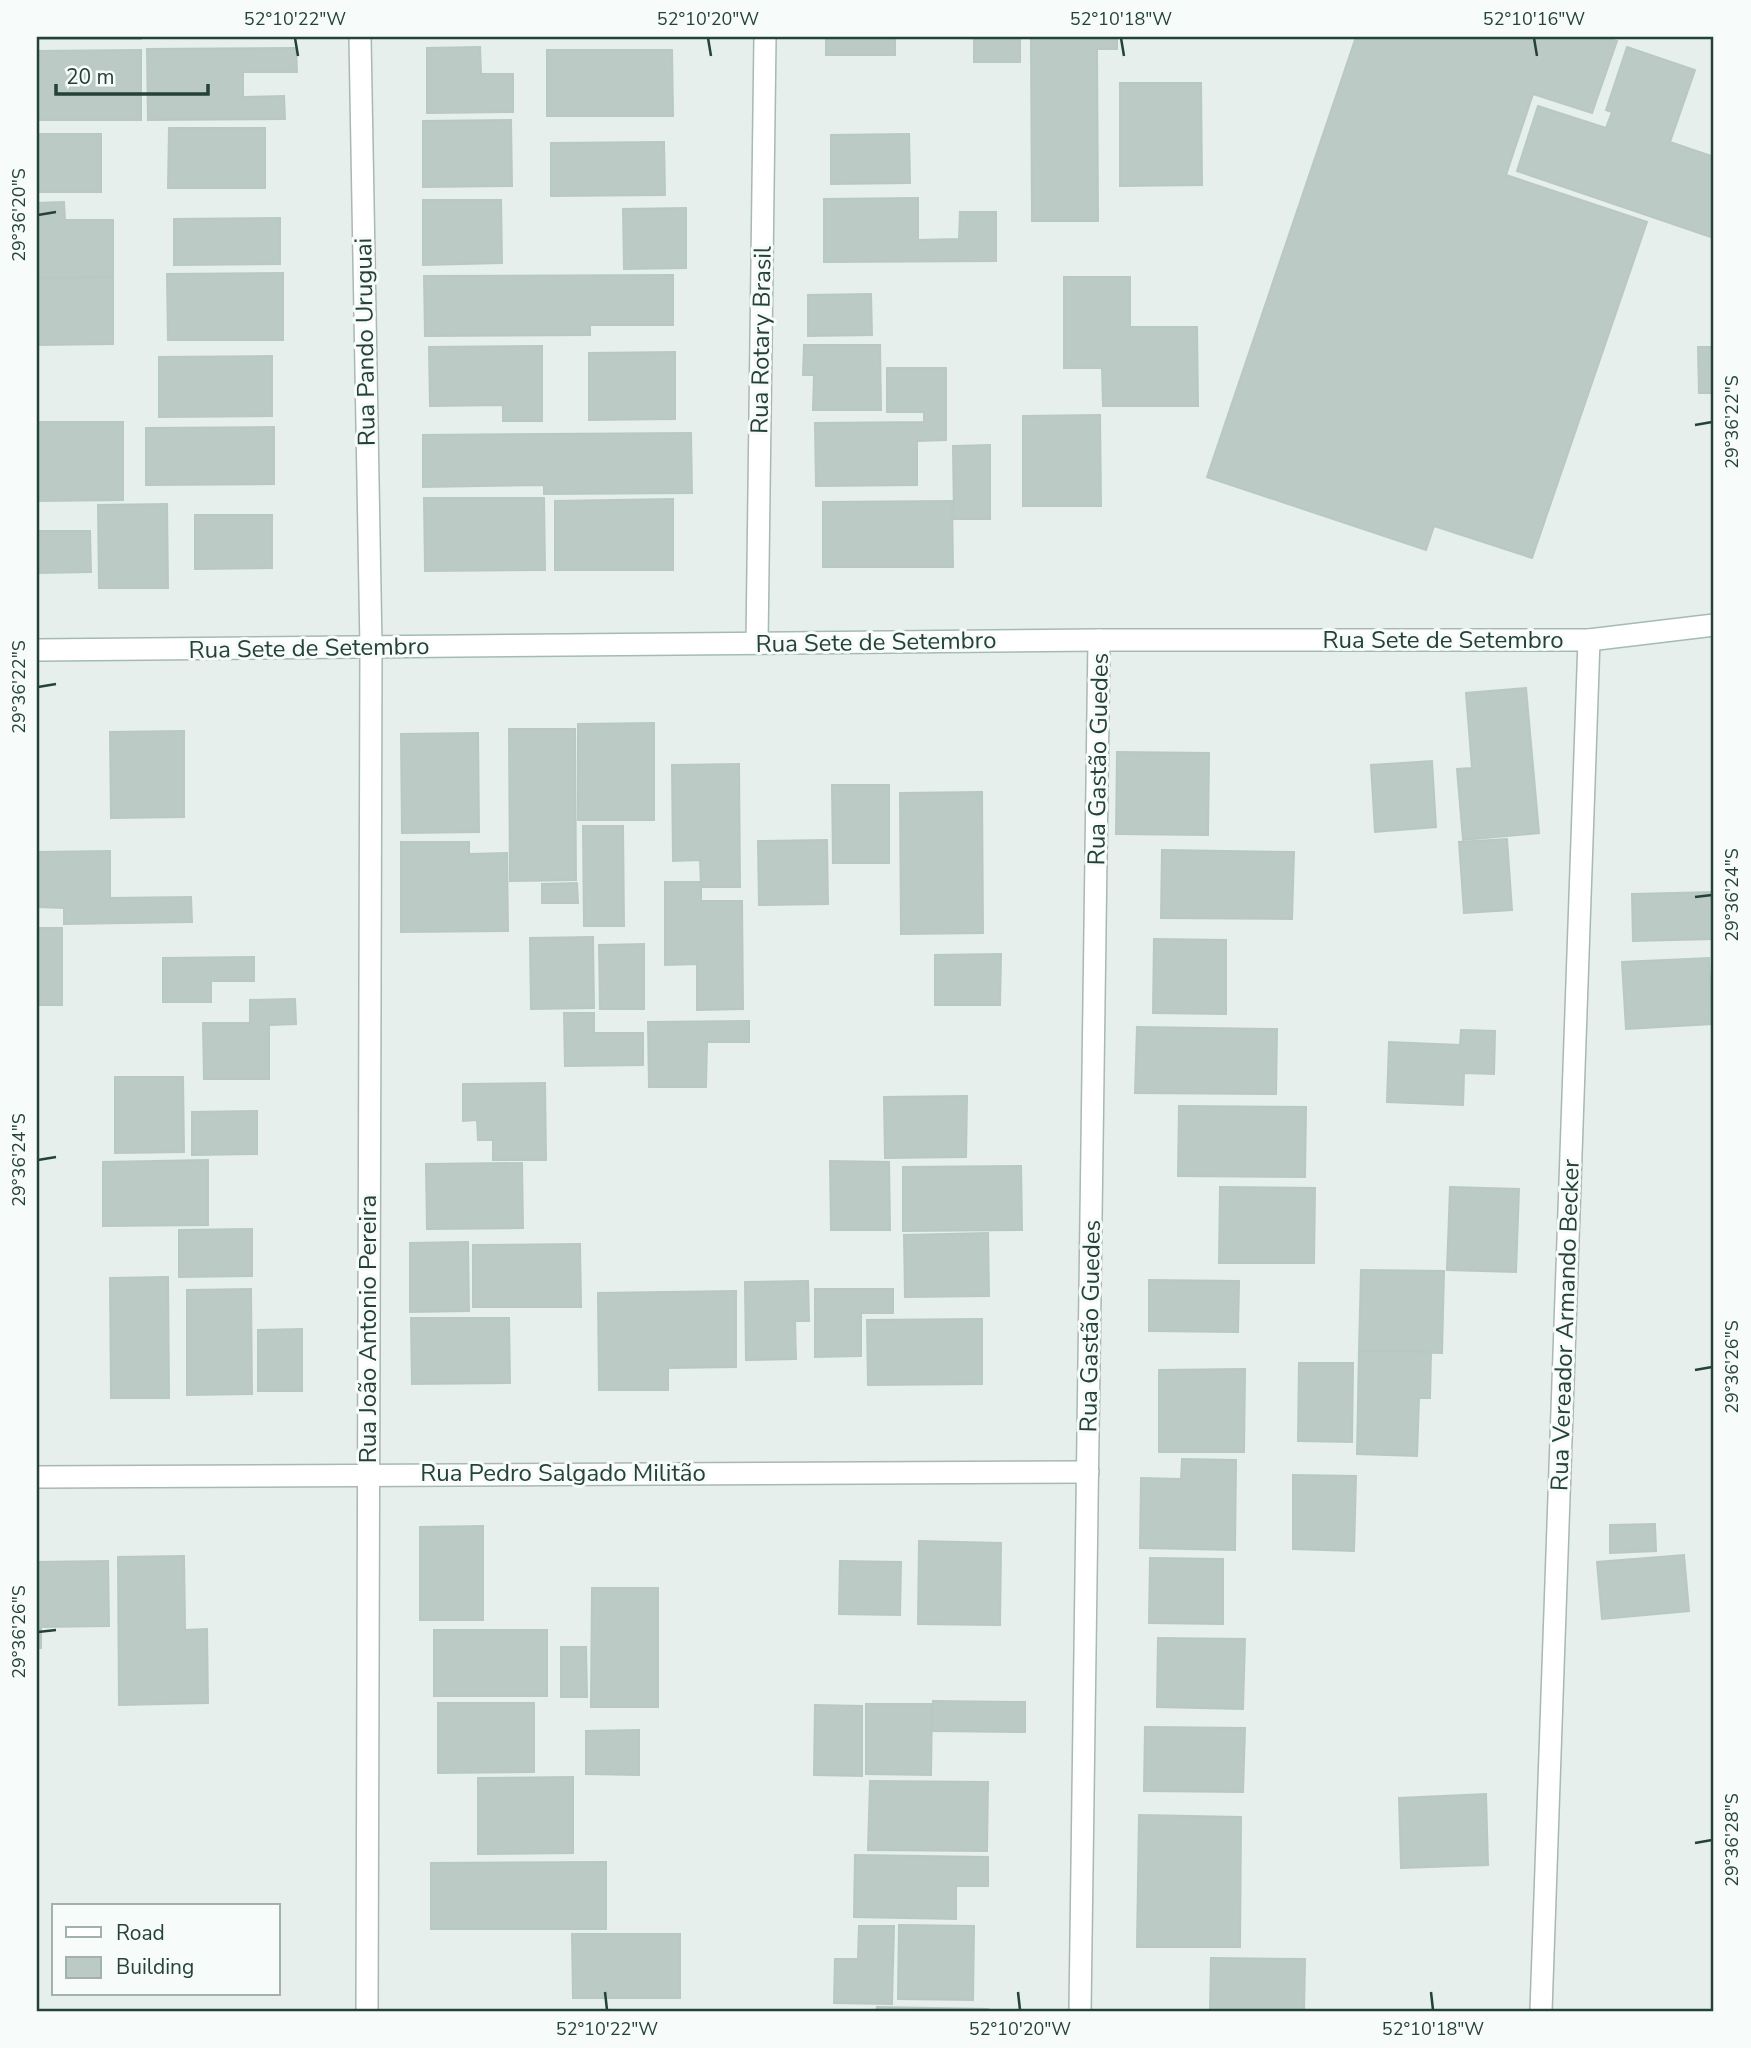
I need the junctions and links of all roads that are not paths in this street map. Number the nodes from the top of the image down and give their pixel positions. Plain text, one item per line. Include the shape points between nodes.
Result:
1 (360, 37) edge
2 (765, 37) edge
3 (1714, 625) edge
4 (1099, 640) junction
5 (1589, 640) junction
6 (757, 643) junction
7 (370, 647) junction
8 (37, 650) edge
9 (1088, 1472) junction
10 (368, 1474) junction
11 (37, 1477) edge
12 (368, 2011) edge
13 (1080, 2011) edge
14 (1541, 2011) edge

1 - 7 street, Rua Pando Uruguai
2 - 6 street, Rua Rotary Brasil
3 - 5 street, Rua Sete de Setembro
4 - 5 street, Rua Sete de Setembro
4 - 6 street, Rua Sete de Setembro
4 - 9 street, Rua Gastão Guedes
5 - 14 street, Rua Vereador Armando Becker
6 - 7 street, Rua Sete de Setembro
7 - 8 street, Rua Sete de Setembro
7 - 10 street, Rua João Antonio Pereira
9 - 10 street, Rua Pedro Salgado Militão
9 - 13 street, Rua Gastão Guedes
10 - 11 street, Rua Pedro Salgado Militão
10 - 12 street, Rua João Antonio Pereira

